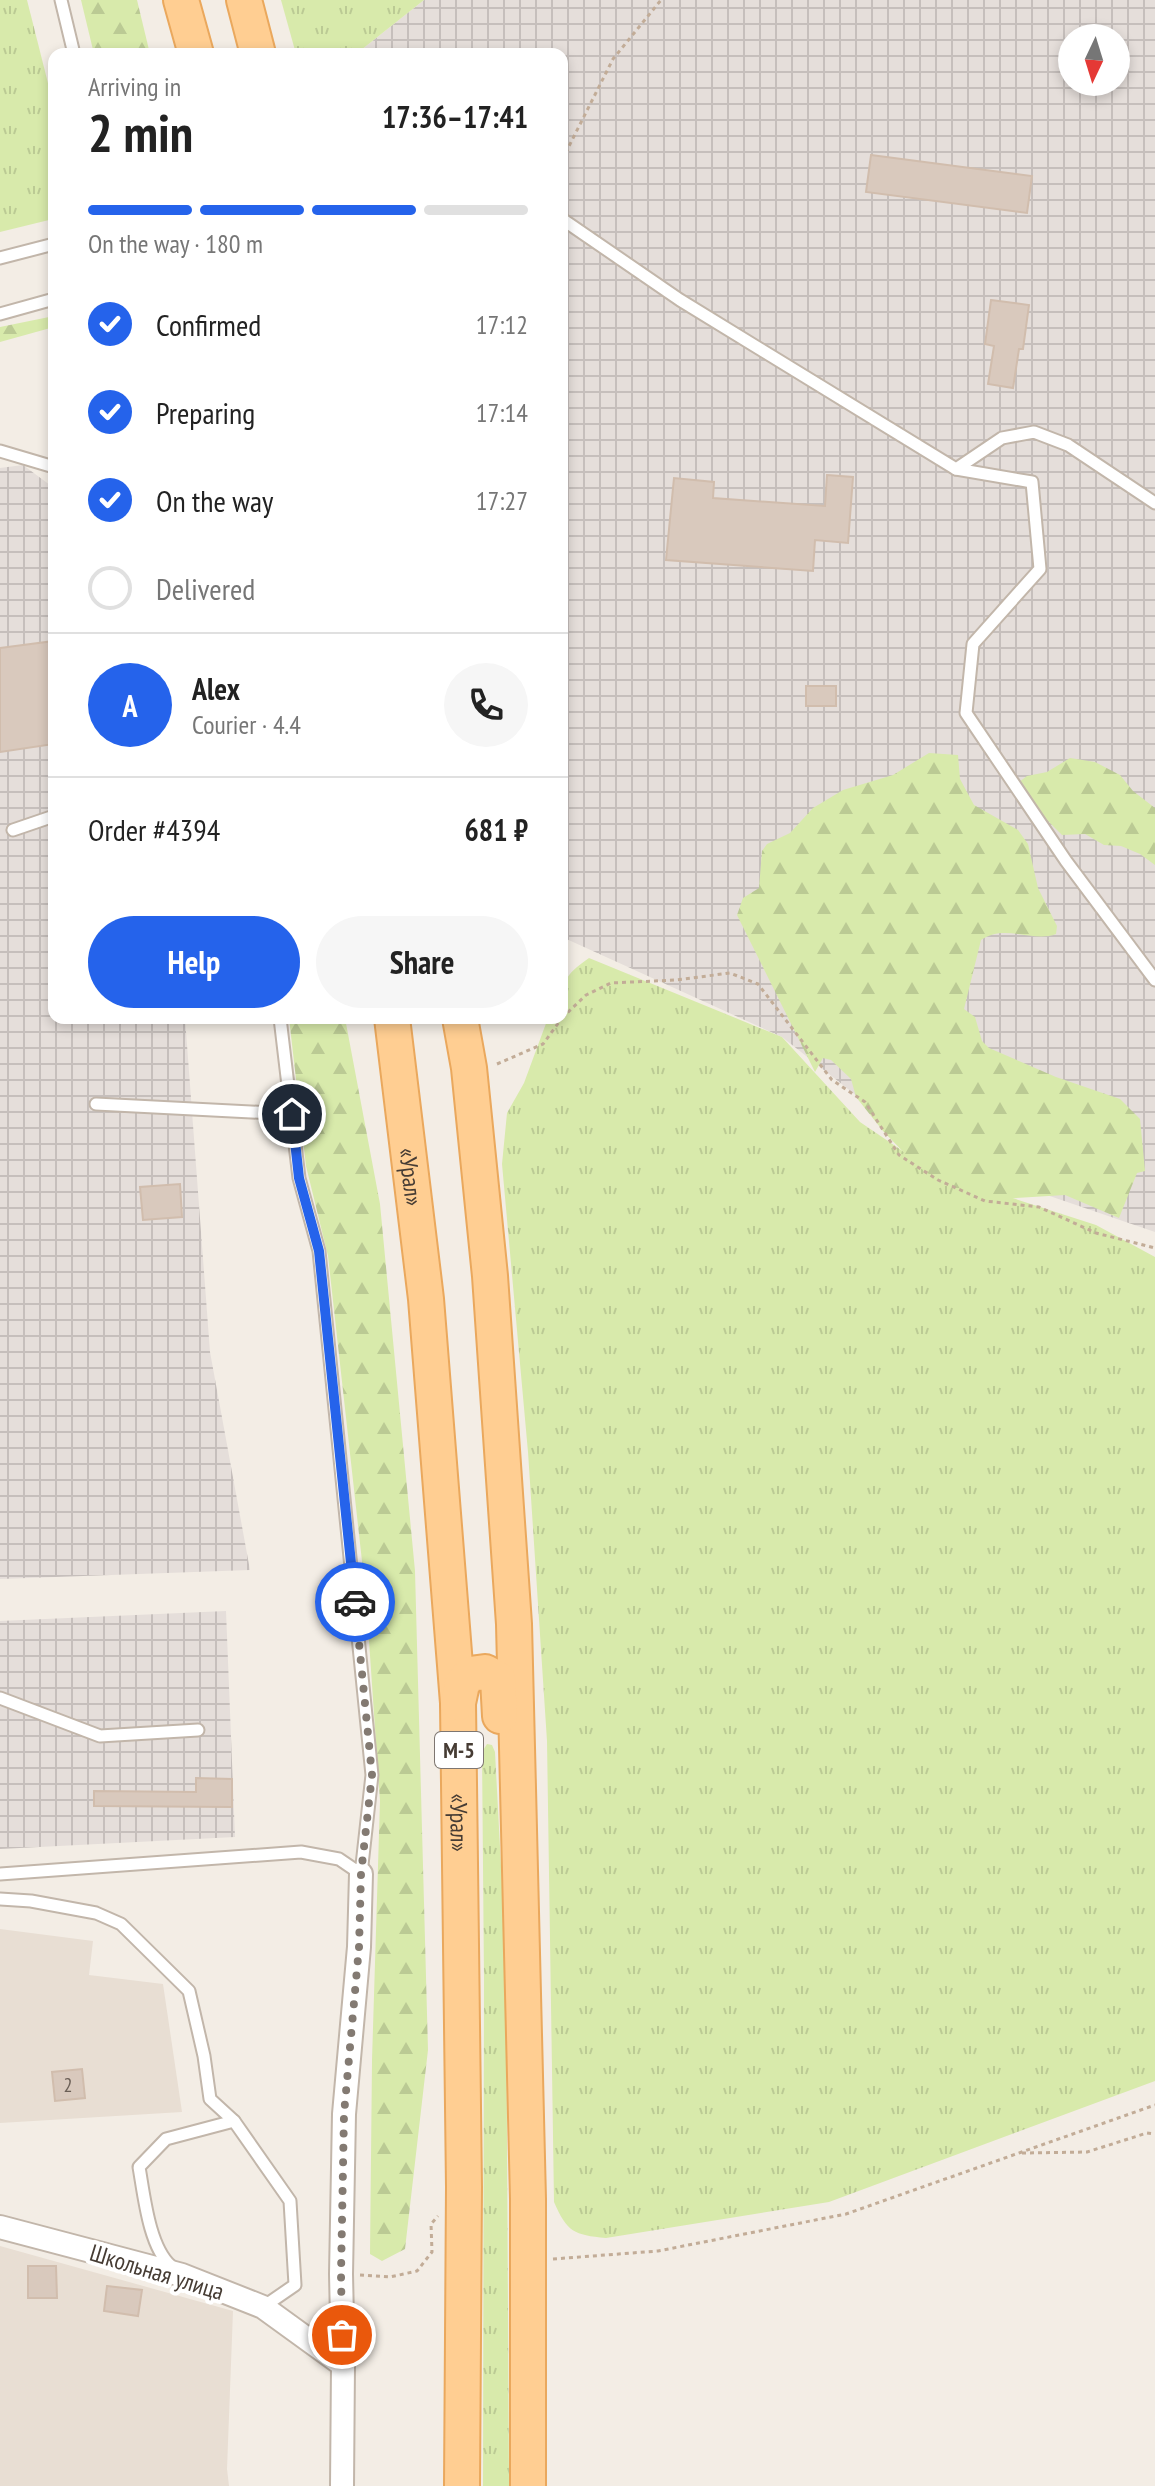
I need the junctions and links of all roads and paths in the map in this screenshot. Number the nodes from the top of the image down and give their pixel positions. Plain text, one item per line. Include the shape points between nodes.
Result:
1 (61, 0) edge
2 (181, 0) edge
3 (244, 0) edge
4 (661, 0) edge
5 (73, 48) edge
6 (194, 48) edge
7 (256, 48) edge
8 (568, 148) edge
9 (568, 223) edge
10 (48, 246) edge
11 (0, 258) edge
12 (48, 301) edge
13 (0, 314) edge
14 (0, 451) edge
15 (48, 465) edge
16 (956, 469) junction
17 (1155, 503) edge
18 (48, 818) edge
19 (13, 830) dead end
20 (1155, 980) edge
21 (568, 1012) edge
22 (281, 1024) edge
23 (393, 1024) edge
24 (461, 1024) edge
25 (558, 1024) edge
26 (469, 1068) junction
27 (96, 1104) dead end
28 (292, 1114) junction
29 (1155, 1248) edge
30 (0, 1698) edge
31 (458, 1703) junction
32 (198, 1730) dead end
33 (518, 1789) junction
34 (0, 1874) edge
35 (361, 1874) junction
36 (0, 1899) edge
37 (1155, 2105) edge
38 (234, 2121) junction
39 (1155, 2134) edge
40 (1019, 2153) junction
41 (464, 2187) junction
42 (0, 2227) edge
43 (528, 2261) junction
44 (341, 2274) junction
45 (182, 2275) junction
46 (263, 2307) junction
47 (343, 2365) junction
48 (342, 2486) edge
49 (462, 2486) edge
50 (528, 2486) edge

1 - 5 lane
2 - 6 main road
3 - 7 main road
4 - 8 path via 613,59
9 - 16 lane via 680,300
10 - 11 lane
12 - 13 lane
14 - 15 lane
16 - 17 lane via 1002,438 1034,432 1068,445
16 - 20 lane via 1032,482 1040,569 973,644 966,713
18 - 19 lane
21 - 29 path via 586,995 611,983 730,973 758,984 832,1080 865,1102 899,1155 985,1201 1039,1207 1096,1233
22 - 28 lane
23 - 31 main road, «Урал» / М-5 via 426,1299
24 - 26 main road, М-5
25 - 26 path via 543,1044 503,1063
26 - 33 main road, М-5 via 512,1593
27 - 28 lane
28 - 35 lane via 299,1178 319,1251 372,1775
30 - 32 lane via 100,1736
31 - 33 main road via 470,1674 485,1672 498,1679 502,1753
31 - 41 main road, «Урал» / М-5
33 - 43 main road, М-5
34 - 35 lane via 301,1852 339,1859
35 - 44 street via 344,2114
36 - 38 lane via 96,1913 121,1924 189,1991 210,2099
37 - 40 path
38 - 45 lane via 166,2139 139,2167 147,2215 163,2258
38 - 46 lane via 290,2201 295,2285
39 - 40 path via 1087,2152
40 - 43 path via 846,2214 658,2251
41 - 44 path via 431,2224 432,2252 417,2271 390,2277
41 - 49 main road, «Урал» / М-5
42 - 45 street, Школьная улица
43 - 50 main road, М-5
44 - 47 street
45 - 46 street, Школьная улица
46 - 47 street, Школьная улица
47 - 48 street

